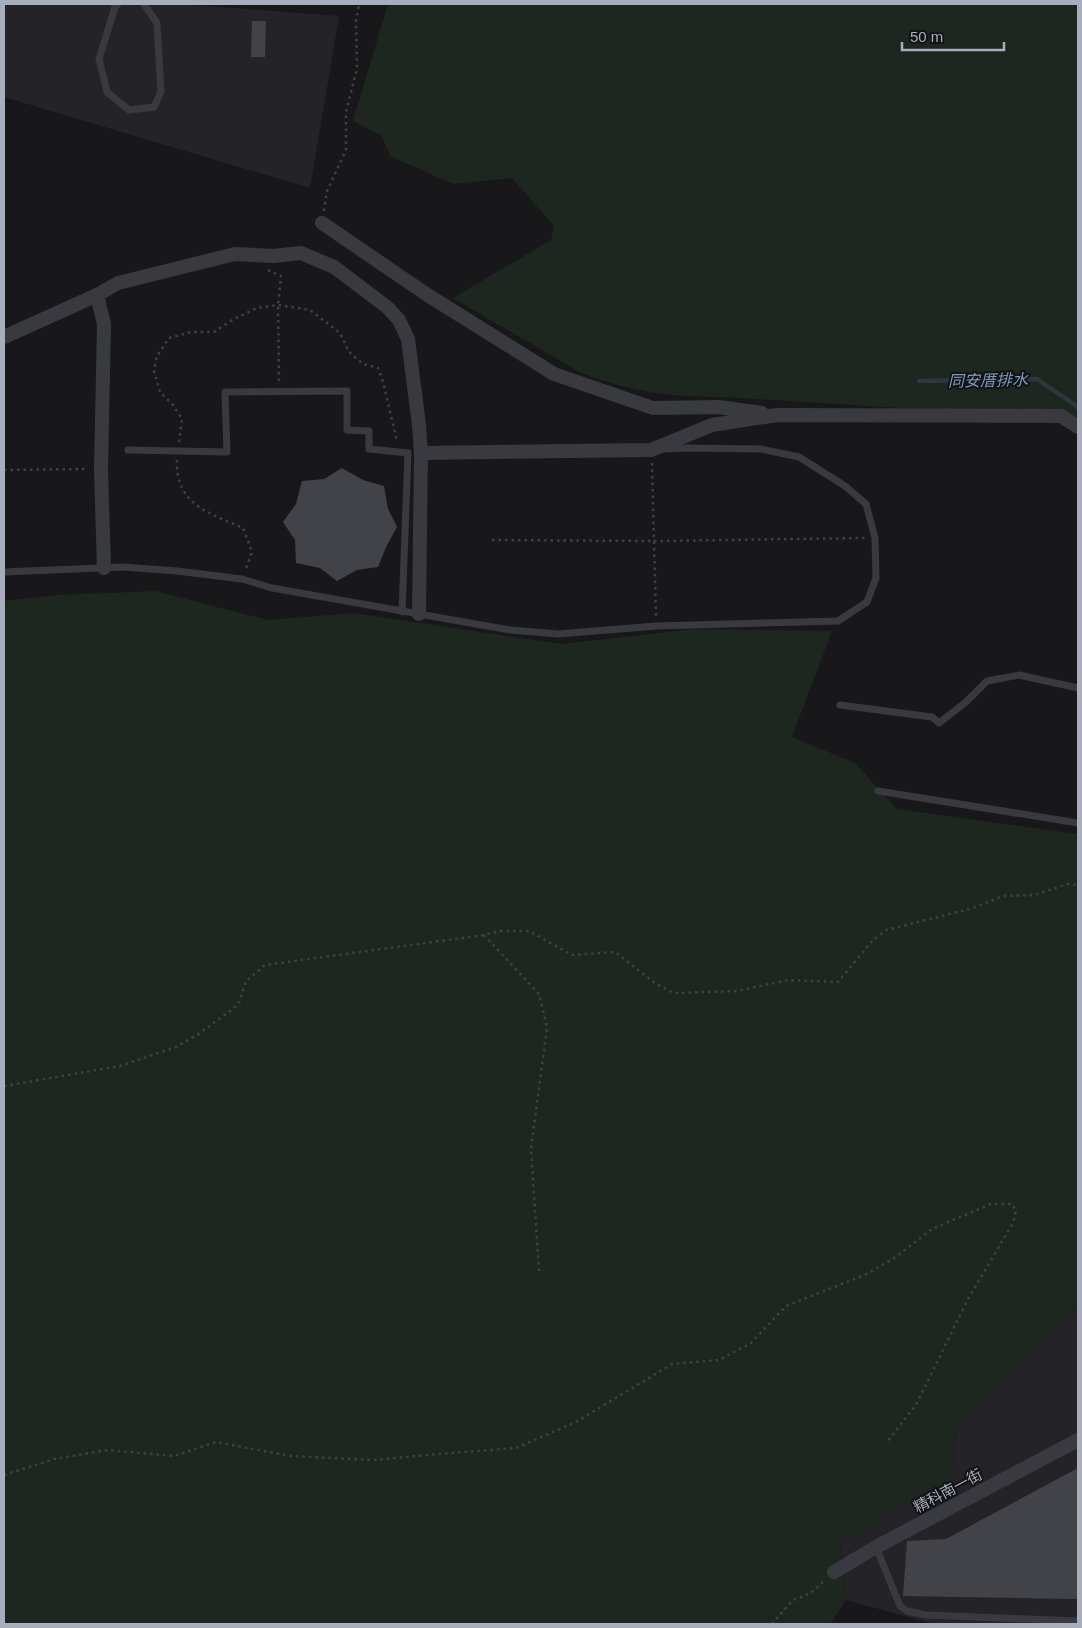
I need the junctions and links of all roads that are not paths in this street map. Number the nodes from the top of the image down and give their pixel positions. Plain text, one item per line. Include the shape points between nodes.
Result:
1 (118, 4) edge
2 (144, 4) edge
3 (322, 223) road end
4 (97, 295) junction
5 (4, 337) edge
6 (777, 415) junction
7 (1078, 427) edge
8 (128, 450) dead end
9 (651, 450) junction
10 (414, 453) junction
11 (104, 568) junction
12 (4, 572) edge
13 (402, 612) junction
14 (419, 614) junction
15 (1078, 688) edge
16 (840, 705) dead end
17 (878, 791) dead end
18 (1078, 823) edge
19 (1078, 1440) edge
20 (876, 1547) junction
21 (834, 1572) road end
22 (1078, 1621) edge

1 - 2 lane via 99,59 107,92 129,110 154,107 161,92 156,22
3 - 6 street via 426,294 554,374 653,408 719,407
4 - 5 street
4 - 10 street via 118,283 235,254 273,256 301,253 334,267 387,307 399,320 408,339 419,425
4 - 11 street via 104,324 101,470
6 - 7 street via 1061,416
6 - 9 street via 712,425
8 - 10 lane via 227,452 225,392 279,390 347,391 347,430 369,431 369,449
9 - 10 street
9 - 14 lane via 761,449 799,457 845,486 866,504 875,538 876,578 867,602 838,621 656,626 558,634 510,630
10 - 13 lane
10 - 14 street
11 - 12 lane
11 - 13 lane via 141,568 242,579 272,588
13 - 14 lane
15 - 16 lane via 1019,675 987,681 939,723 932,717
17 - 18 lane
19 - 20 street, 精科南一街
20 - 21 street, 精科南一街
20 - 22 lane via 900,1606 907,1611 926,1615

